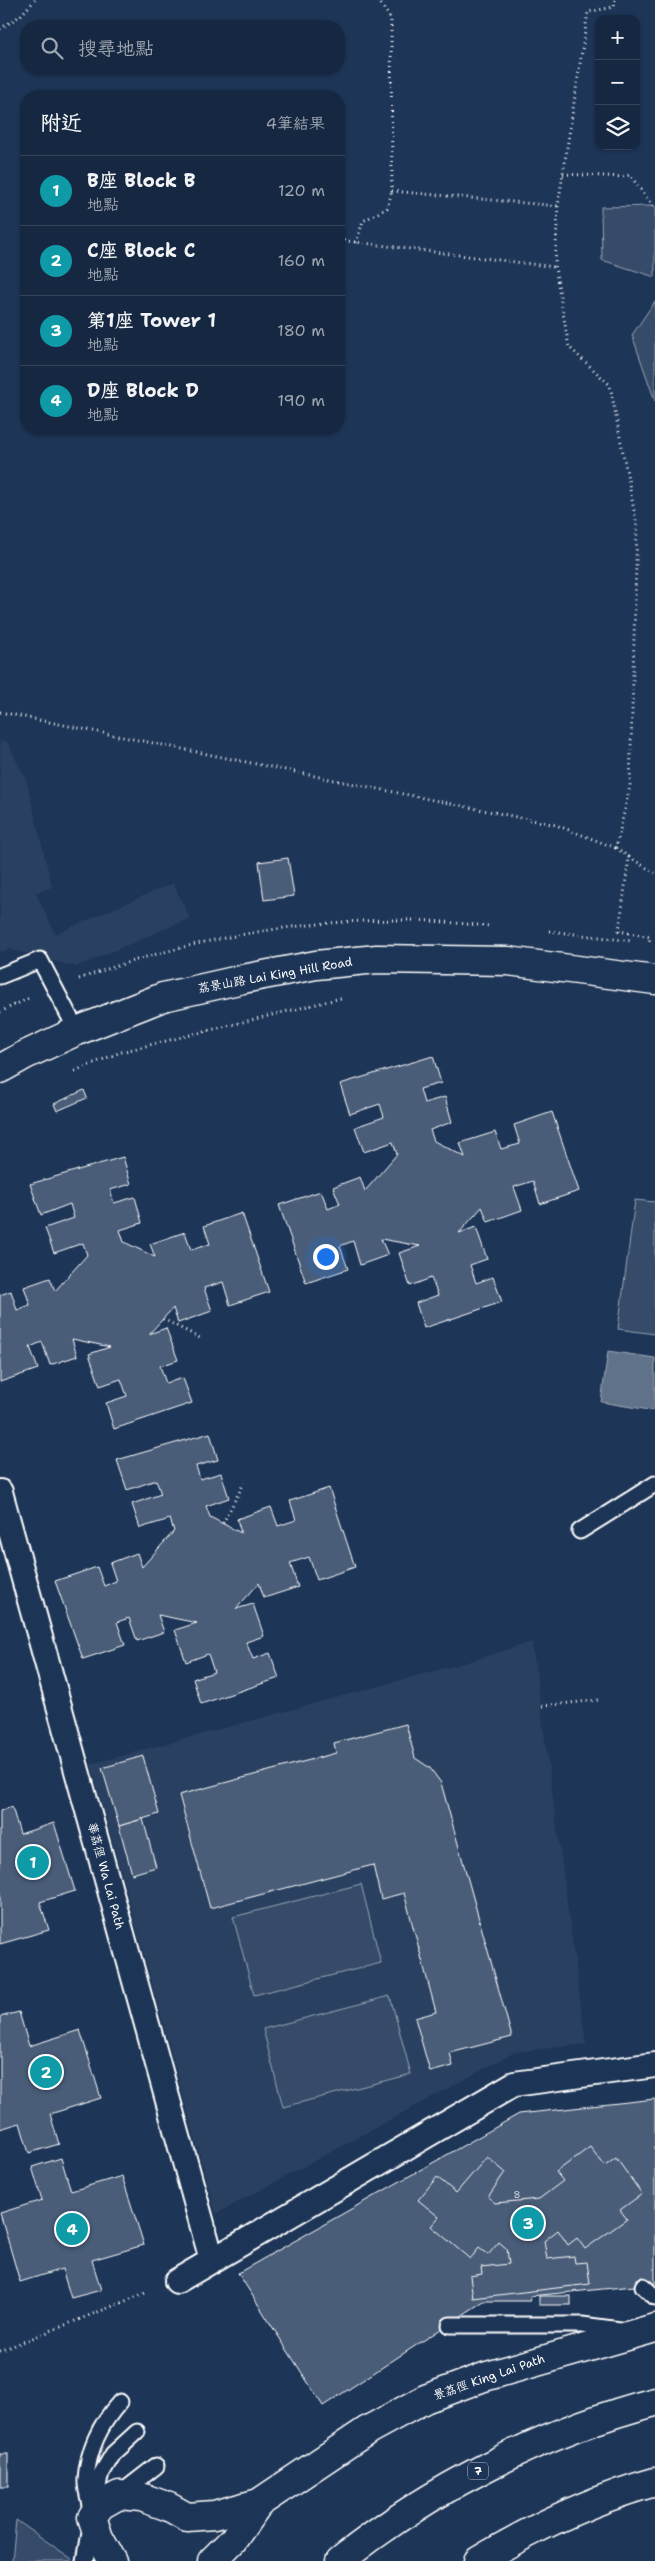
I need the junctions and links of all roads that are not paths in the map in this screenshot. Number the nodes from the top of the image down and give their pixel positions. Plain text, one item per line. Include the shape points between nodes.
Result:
1 (0, 976) edge
2 (655, 980) edge
3 (77, 1031) junction
4 (0, 1069) edge
5 (655, 1484) edge
6 (0, 1492) edge
7 (580, 1531) dead end
8 (655, 2065) edge
9 (212, 2260) junction
10 (177, 2281) road end
11 (643, 2286) dead end
12 (655, 2297) edge
13 (450, 2324) dead end
14 (646, 2330) edge
15 (120, 2402) dead end
16 (655, 2402) edge
17 (137, 2432) dead end
18 (156, 2466) dead end
19 (652, 2483) edge
20 (119, 2495) junction
21 (259, 2503) junction
22 (92, 2517) junction
23 (85, 2561) edge
24 (112, 2561) edge
25 (212, 2561) edge
26 (340, 2561) edge
27 (478, 2561) edge

1 - 3 lane via 40,960
2 - 3 main road, 荔景山路 Lai King Hill Road via 508,961 377,959 316,966 183,991
3 - 4 main road, 荔景山路 Lai King Hill Road
5 - 7 lane
6 - 9 street, 華荔徑 Wa Lai Path
8 - 9 street via 514,2084
9 - 10 street
11 - 12 lane
13 - 14 lane via 582,2324
14 - 21 main road, 景荔徑 King Lai Path via 484,2376 425,2399 368,2430
15 - 22 lane via 105,2419 92,2451 86,2480
16 - 26 main road, 7 via 593,2421 507,2456 382,2530
17 - 22 lane via 113,2454 100,2476
18 - 20 lane
19 - 27 main road via 548,2523
20 - 21 main road, 景荔徑 King Lai Path via 141,2497 187,2517 214,2515
20 - 22 main road via 101,2505
21 - 25 main road, 景荔徑 King Lai Path
22 - 23 lane
22 - 24 main road

